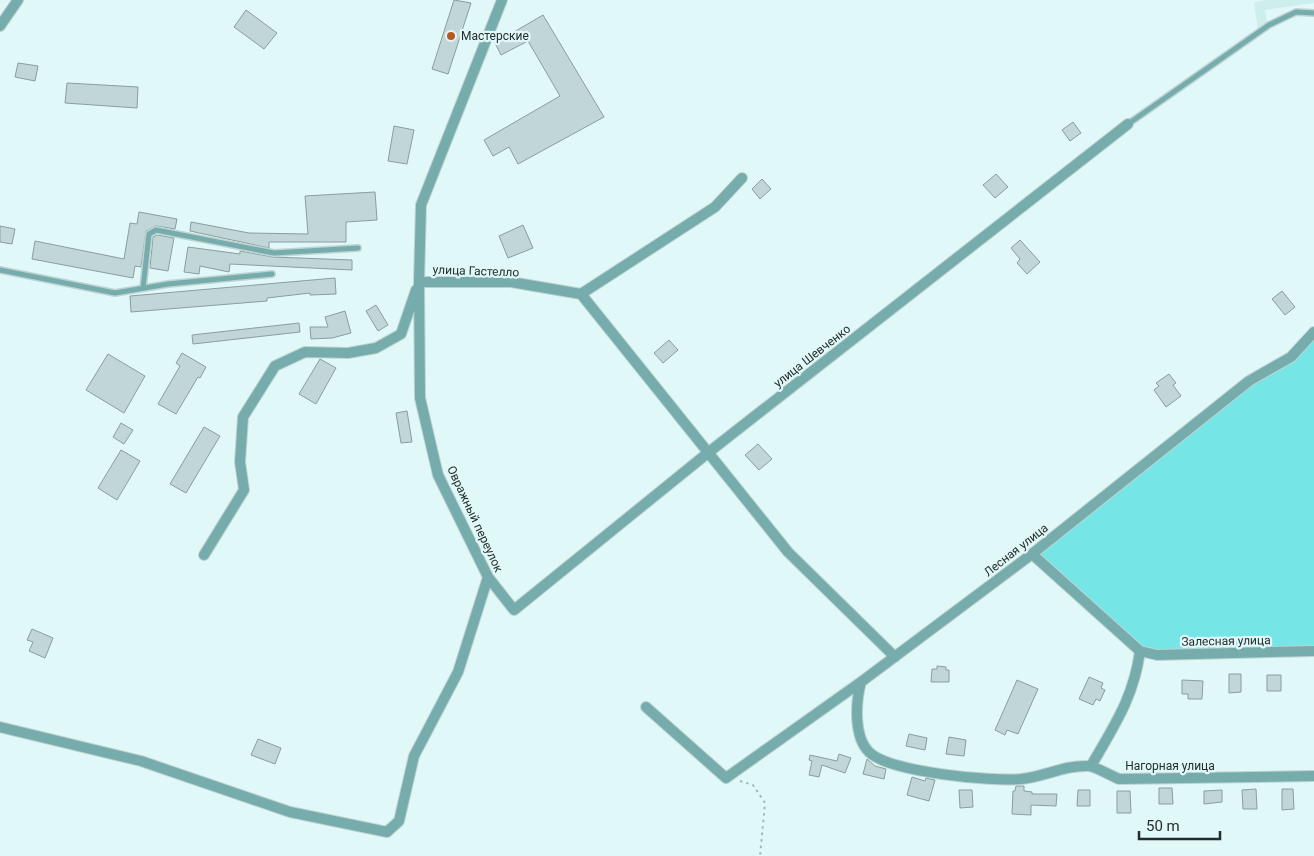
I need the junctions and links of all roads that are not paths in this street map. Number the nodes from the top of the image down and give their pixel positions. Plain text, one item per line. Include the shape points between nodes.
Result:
1 (18, 0) edge
2 (502, 0) edge
3 (1314, 13) edge
4 (0, 26) edge
5 (1128, 124) joint
6 (742, 178) dead end
7 (358, 248) dead end
8 (0, 270) edge
9 (272, 274) dead end
10 (418, 282) junction
11 (143, 288) junction
12 (581, 294) junction
13 (1314, 332) edge
14 (709, 452) junction
15 (1032, 554) junction
16 (204, 556) dead end
17 (488, 577) junction
18 (514, 610) joint
19 (1140, 651) junction
20 (1314, 651) edge
21 (895, 657) junction
22 (861, 682) junction
23 (646, 707) dead end
24 (0, 727) edge
25 (1091, 766) junction
26 (1314, 776) edge

1 - 4 street
2 - 10 street via 421,204
3 - 5 lane via 1296,12 1269,25
5 - 14 street, улица Шевченко
6 - 12 street via 715,207
7 - 11 lane via 274,253 156,230 149,234
8 - 11 lane via 115,293
9 - 11 lane
10 - 12 street, улица Гастелло via 511,282
10 - 16 street, улица Гастелло via 400,334 392,339 376,348 348,353 305,352 275,366 244,417 240,462 244,490
10 - 17 street, Овражный переулок via 420,398 438,475
12 - 14 street
13 - 15 street, Лесная улица via 1291,357 1248,381
14 - 18 street, улица Шевченко
14 - 21 street via 788,552
15 - 19 street
15 - 21 street, Лесная улица
17 - 18 street, Овражный переулок
17 - 24 street via 458,672 414,756 399,821 387,832 290,812 141,761
19 - 20 street, Залесная улица via 1157,655
19 - 25 street via 1128,701
21 - 22 street, Лесная улица
22 - 23 street, Лесная улица via 726,778
22 - 25 street, Нагорная улица via 857,706 863,744 884,761 956,776 1021,779 1071,766
25 - 26 street, Нагорная улица via 1120,779

